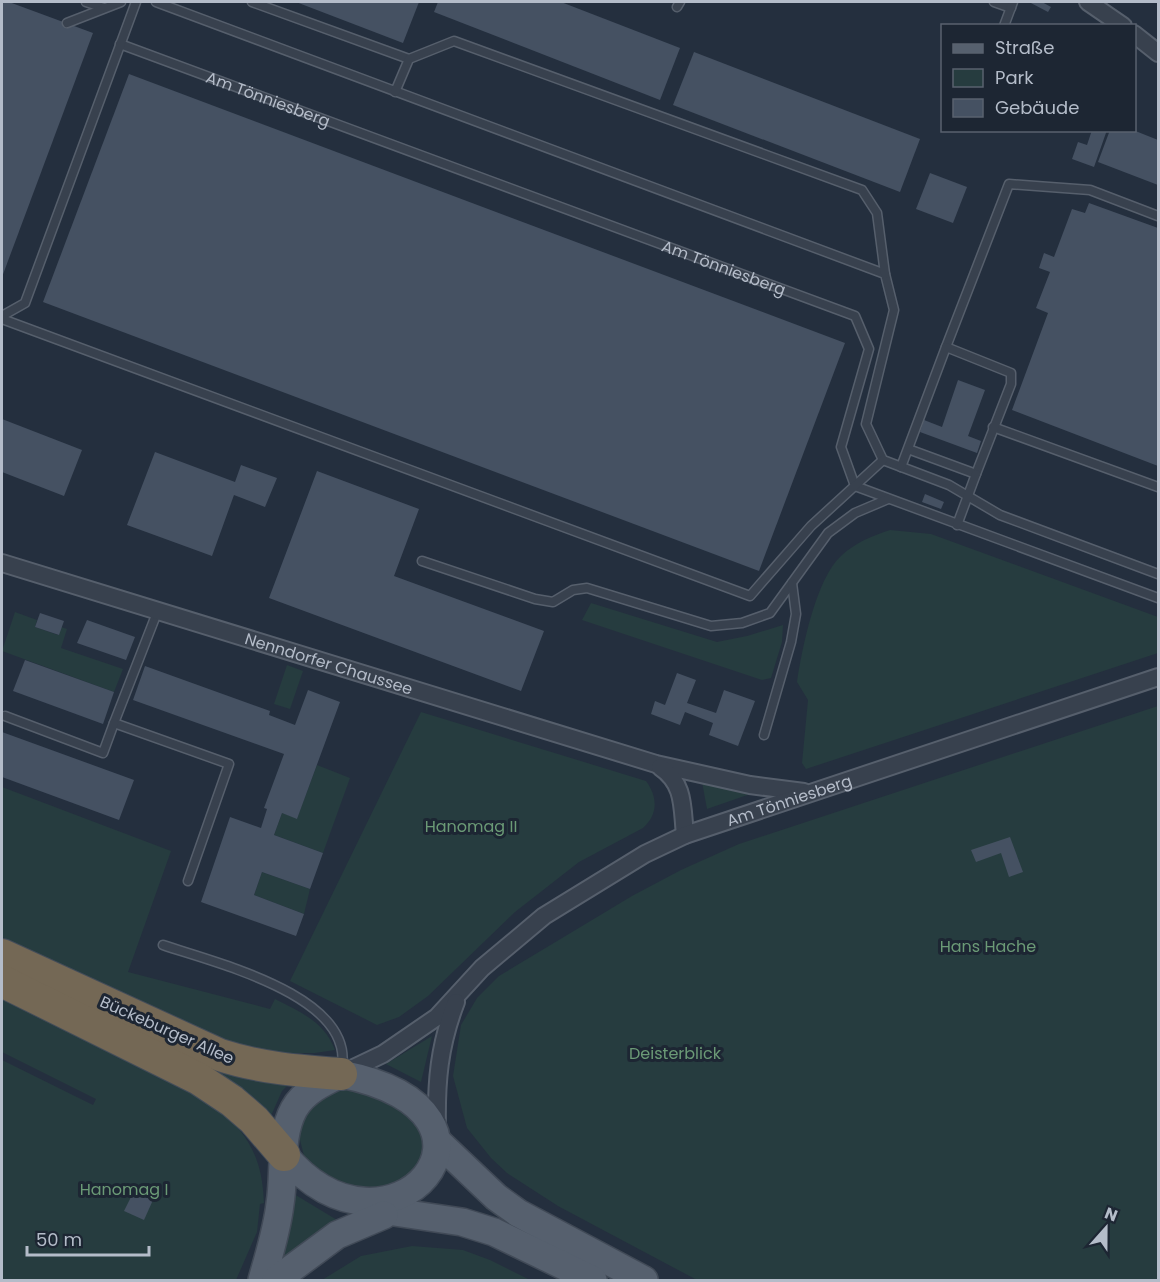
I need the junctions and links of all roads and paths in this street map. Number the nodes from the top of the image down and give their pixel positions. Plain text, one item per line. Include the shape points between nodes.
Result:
1 (86, 2) edge
2 (121, 2) edge
3 (136, 2) edge
4 (156, 2) edge
5 (252, 2) edge
6 (994, 2) edge
7 (1088, 2) edge
8 (1012, 5) edge
9 (104, 8) junction
10 (67, 23) dead end
11 (1005, 24) edge
12 (1120, 24) edge
13 (1136, 36) edge
14 (120, 44) junction
15 (1158, 53) edge
16 (410, 60) junction
17 (395, 92) junction
18 (1158, 216) edge
19 (885, 274) junction
20 (2, 317) edge
21 (946, 348) junction
22 (993, 428) junction
23 (908, 448) junction
24 (883, 460) junction
25 (901, 467) junction
26 (976, 474) junction
27 (855, 486) junction
28 (1158, 488) edge
29 (968, 496) junction
30 (888, 499) junction
31 (957, 525) junction
32 (422, 561) dead end
33 (2, 562) edge
34 (1158, 574) edge
35 (792, 583) junction
36 (1158, 598) edge
37 (158, 610) junction
38 (1158, 677) edge
39 (5, 716) dead end
40 (114, 723) junction
41 (764, 735) dead end
42 (656, 764) junction
43 (811, 793) junction
44 (685, 835) junction
45 (188, 881) dead end
46 (163, 945) dead end
47 (2, 955) edge
48 (2, 981) edge
49 (459, 995) junction
50 (341, 1074) junction
51 (437, 1141) junction
52 (284, 1155) junction
53 (391, 1213) junction
54 (262, 1281) edge
55 (276, 1281) edge
56 (593, 1281) edge
57 (644, 1281) edge

1 - 9 lane
2 - 9 lane
3 - 14 lane
4 - 17 lane
5 - 16 lane
6 - 8 lane
7 - 12 street
8 - 11 lane
9 - 10 lane
13 - 15 street
14 - 20 lane via 25,303
14 - 27 lane, Am Tönniesberg via 855,316 869,349 841,447
16 - 17 lane
16 - 19 lane via 454,41 862,190 877,213
17 - 19 lane
18 - 21 lane via 1090,190 1008,184
19 - 24 lane via 894,310 866,424
20 - 27 lane via 750,596 811,526
21 - 22 lane via 1011,373 1011,384
21 - 23 lane
22 - 26 lane
22 - 28 lane
23 - 25 lane
23 - 26 lane
24 - 25 lane
24 - 27 lane
25 - 29 lane
26 - 29 lane
27 - 30 lane
29 - 31 lane
29 - 34 lane via 1000,515
30 - 31 lane
30 - 35 lane via 855,513 828,533
31 - 36 lane
32 - 35 lane via 535,599 553,602 573,590 587,588 711,626 742,623 770,613
33 - 37 street, Nenndorfer Chaussee
35 - 41 lane via 796,614 791,642
37 - 40 lane
37 - 42 street, Nenndorfer Chaussee
38 - 43 street, Am Tönniesberg
39 - 40 lane via 103,753
40 - 45 lane via 229,764
42 - 43 street, Nenndorfer Chaussee via 750,785
42 - 44 street, Nenndorfer Chaussee via 672,775 680,790
43 - 44 street, Am Tönniesberg
44 - 49 street, Am Tönniesberg via 645,854 536,922 482,968
46 - 50 lane via 255,976 315,1007 336,1031 345,1052
47 - 50 highway, Bückeburger Allee via 220,1056 286,1070
48 - 52 highway, Bückeburger Allee via 199,1078 254,1120
49 - 50 street, Am Tönniesberg via 413,1034
49 - 51 street, Am Tönniesberg via 441,1048 436,1081
50 - 51 main road via 377,1084 410,1101 423,1112
50 - 52 main road via 300,1100 291,1116
51 - 53 main road via 429,1182 411,1203
51 - 57 main road via 518,1213
52 - 53 main road via 316,1193 352,1209
52 - 54 main road via 280,1204
53 - 55 main road via 337,1235
53 - 56 main road via 462,1222 494,1232

